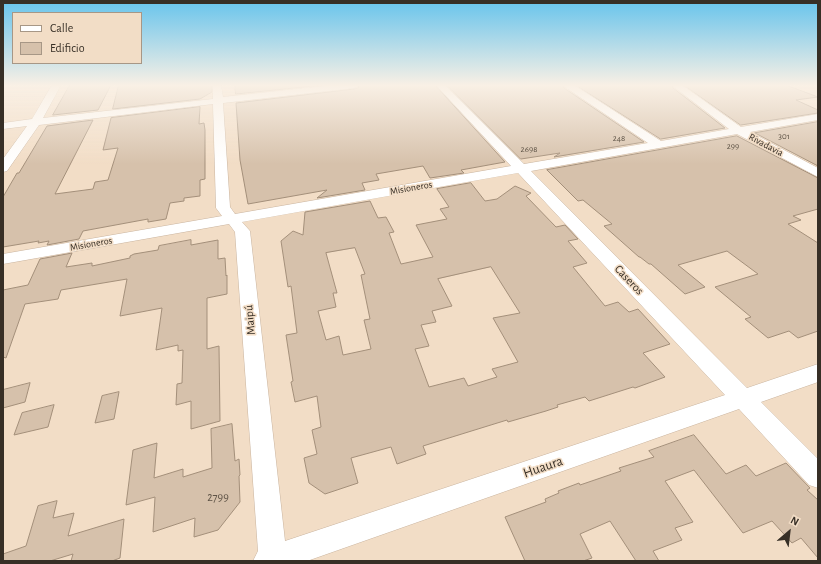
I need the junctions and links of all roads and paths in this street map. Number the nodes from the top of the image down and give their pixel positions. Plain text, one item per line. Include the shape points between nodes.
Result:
1 (41, 111) edge
2 (102, 111) edge
3 (218, 111) edge
4 (466, 111) edge
5 (608, 111) edge
6 (712, 111) edge
7 (818, 117) edge
8 (35, 122) junction
9 (3, 126) edge
10 (739, 131) junction
11 (659, 145) junction
12 (3, 168) edge
13 (522, 169) junction
14 (818, 173) edge
15 (232, 219) junction
16 (3, 259) edge
17 (818, 373) edge
18 (744, 399) junction
19 (818, 476) edge
20 (271, 560) edge

1 - 8 street
2 - 8 street
3 - 15 street, Maipú via 223,208
4 - 13 street, Caseros
5 - 11 street
6 - 10 street, Rivadavia
7 - 10 street, Misioneros
8 - 9 street
8 - 12 street
10 - 11 street, Misioneros
10 - 14 street, Rivadavia
11 - 13 street, Misioneros
13 - 15 street, Misioneros
13 - 18 street, Caseros
15 - 16 street, Misioneros
15 - 20 street, Maipú via 242,231
17 - 18 street, Huaura
18 - 19 street, Caseros
18 - 20 street, Huaura

